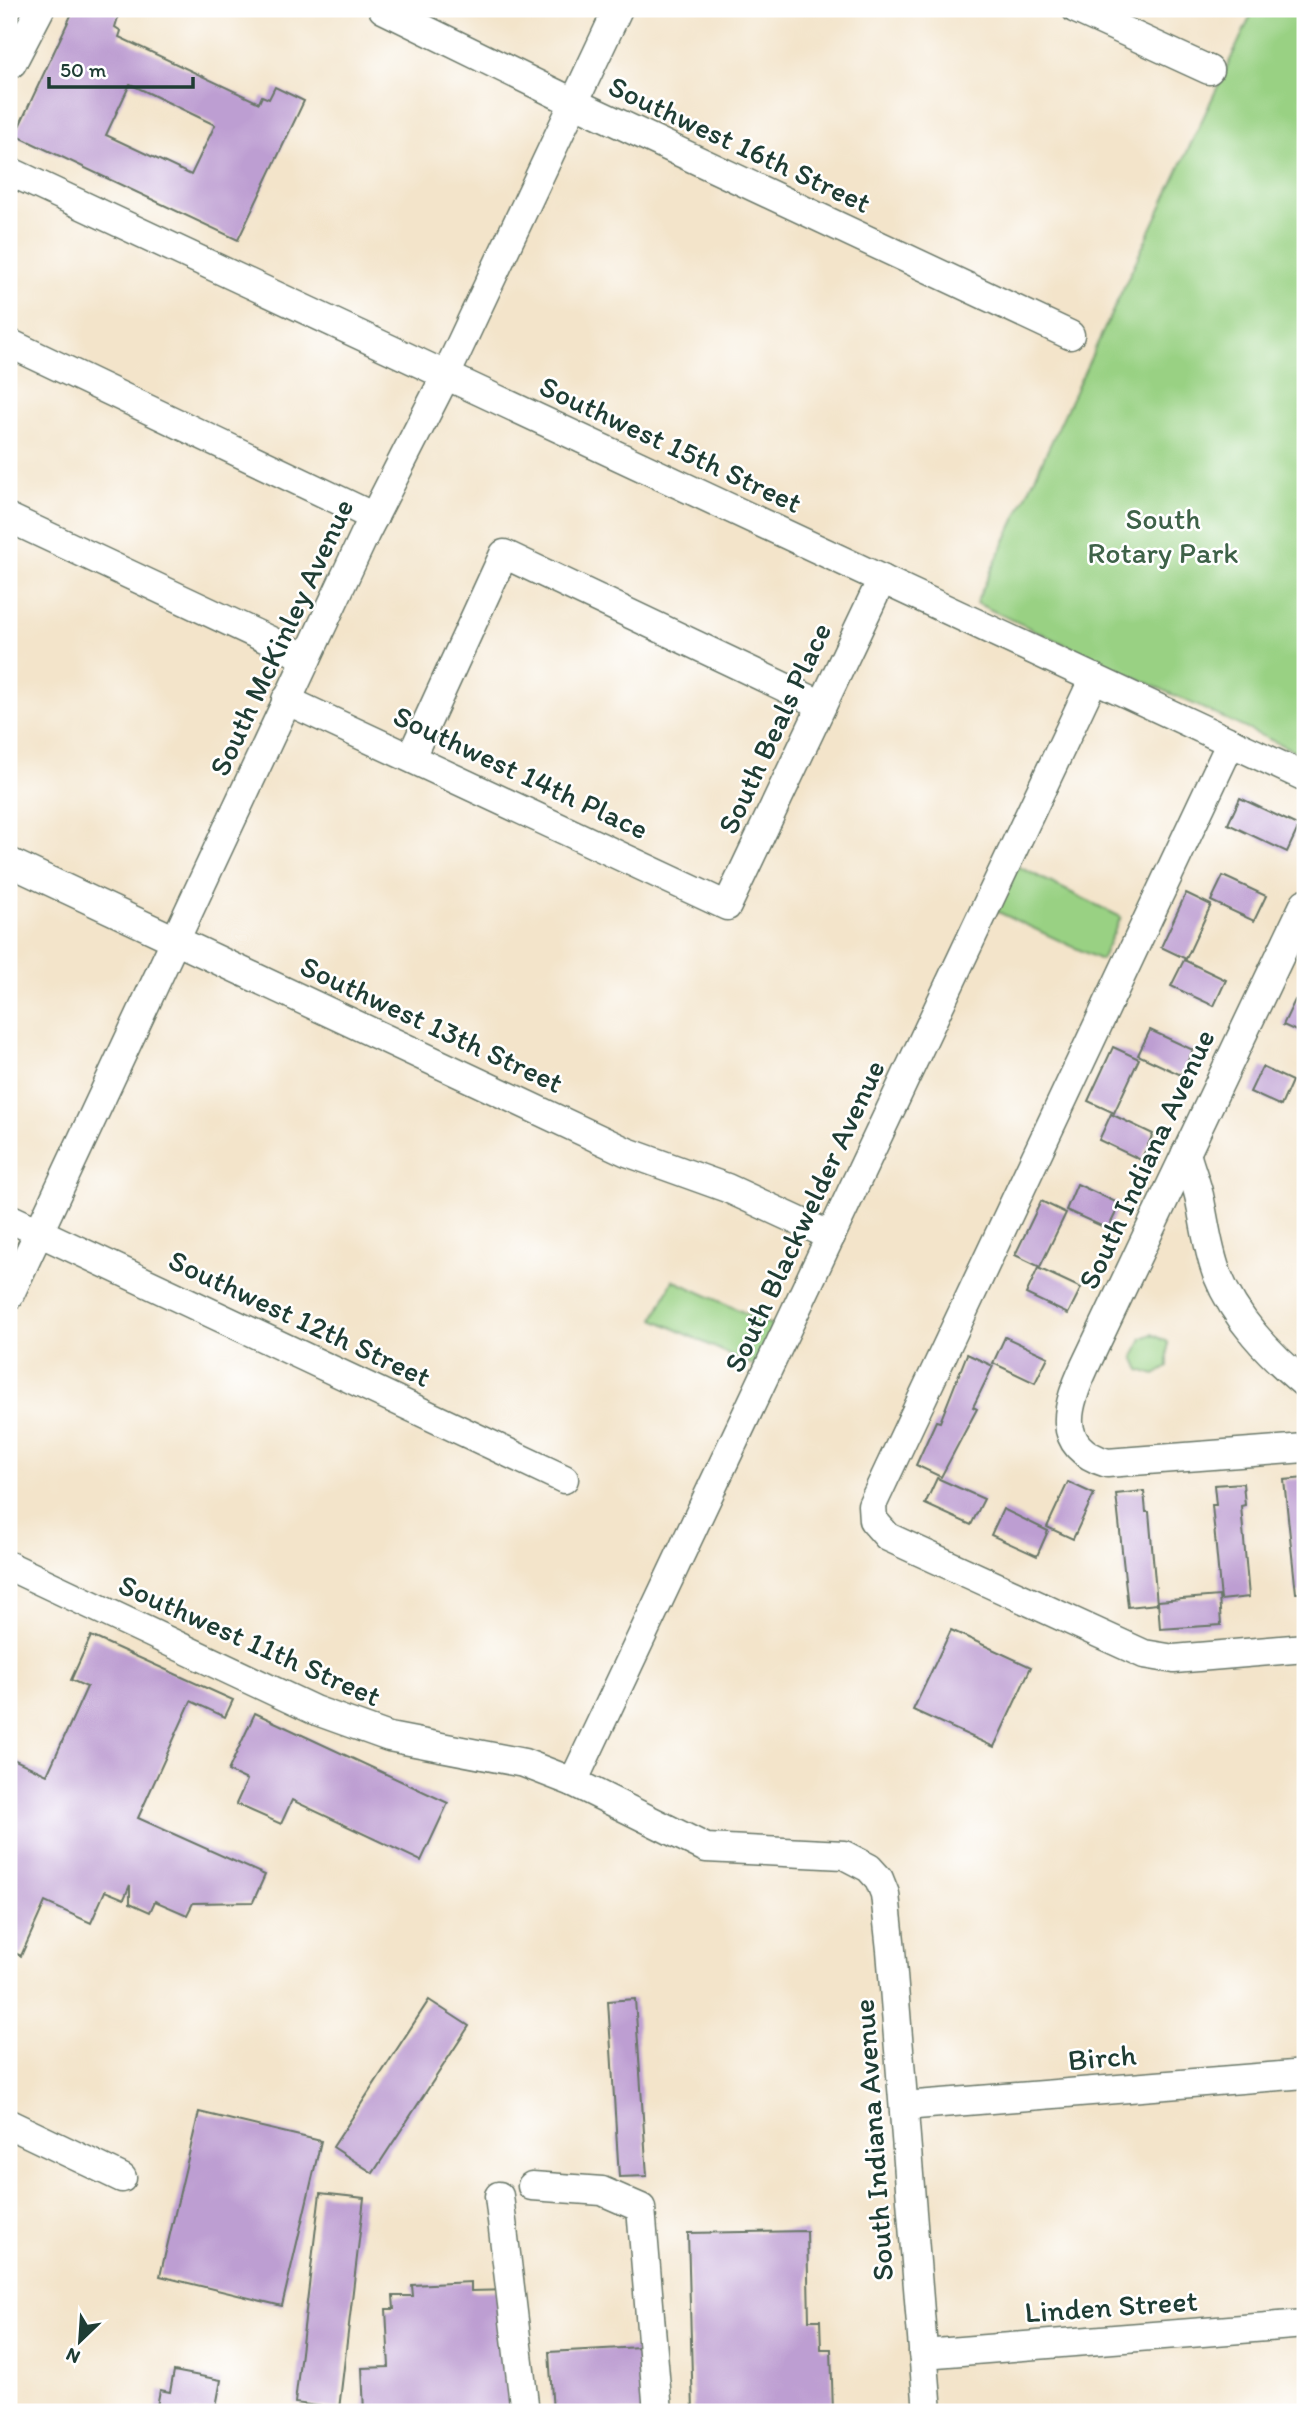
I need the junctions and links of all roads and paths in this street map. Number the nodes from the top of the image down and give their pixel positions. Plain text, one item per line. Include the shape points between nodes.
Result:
1 (40, 9) edge
2 (383, 9) edge
3 (618, 9) edge
4 (1076, 9) edge
5 (9, 62) edge
6 (1209, 70) dead end
7 (573, 102) junction
8 (9, 171) edge
9 (1070, 335) dead end
10 (9, 343) edge
11 (446, 376) junction
12 (374, 517) junction
13 (9, 518) edge
14 (882, 579) junction
15 (307, 657) junction
16 (1094, 678) junction
17 (286, 700) junction
18 (821, 705) junction
19 (1231, 742) junction
20 (411, 757) junction
21 (1305, 777) edge
22 (9, 862) edge
23 (1305, 903) edge
24 (727, 906) joint
25 (175, 940) junction
26 (1186, 1153) junction
27 (9, 1218) edge
28 (38, 1232) junction
29 (831, 1236) junction
30 (9, 1296) edge
31 (1305, 1384) edge
32 (1305, 1448) edge
33 (564, 1479) dead end
34 (9, 1566) edge
35 (1305, 1648) edge
36 (573, 1782) junction
37 (869, 1868) joint
38 (1305, 2074) edge
39 (904, 2106) junction
40 (9, 2124) edge
41 (122, 2178) dead end
42 (532, 2186) dead end
43 (499, 2196) dead end
44 (1305, 2324) edge
45 (923, 2354) junction
46 (525, 2412) edge
47 (658, 2412) edge
48 (928, 2412) edge

1 - 5 street
2 - 7 street, Southwest 16th Street
3 - 7 street, South McKinley Avenue
4 - 6 street
7 - 9 street, Southwest 16th Street
7 - 11 street, South McKinley Avenue
8 - 11 street, Southwest 15th Street
10 - 12 street
11 - 12 street, South McKinley Avenue
11 - 14 street, Southwest 15th Street
12 - 15 street, South McKinley Avenue
13 - 15 street
14 - 16 street, Southwest 15th Street
14 - 18 street, South Beals Place
15 - 17 street, South McKinley Avenue
16 - 19 street, Southwest 15th Street
16 - 29 street, South Blackwelder Avenue
17 - 20 street, Southwest 14th Place
17 - 25 street, South McKinley Avenue
18 - 20 street via 504,554
18 - 24 street, South Beals Place
19 - 21 street, Southwest 15th Street
19 - 35 street via 872,1505 873,1520 888,1537 1144,1654 1174,1659
20 - 24 street, Southwest 14th Place
22 - 25 street, Southwest 13th Street
23 - 26 street, South Indiana Avenue
25 - 28 street, South McKinley Avenue
25 - 29 street, Southwest 13th Street via 627,1152 718,1184
26 - 31 street via 1217,1274 1230,1300 1270,1353
26 - 32 street, South Indiana Avenue via 1072,1394 1068,1425 1078,1447 1098,1460 1116,1463
27 - 28 street, Southwest 12th Street
28 - 30 street, South McKinley Avenue
28 - 33 street, Southwest 12th Street
29 - 36 street, South Blackwelder Avenue
34 - 36 street, Southwest 11th Street via 314,1710 389,1737 524,1763
36 - 37 street, Southwest 11th Street via 706,1847 844,1855
37 - 39 street, South Indiana Avenue via 885,1894
38 - 39 street, Birch
39 - 45 street, South Indiana Avenue
40 - 41 street
42 - 47 street via 602,2191 641,2208
43 - 46 street
44 - 45 street, Linden Street
45 - 48 street, South Indiana Avenue

